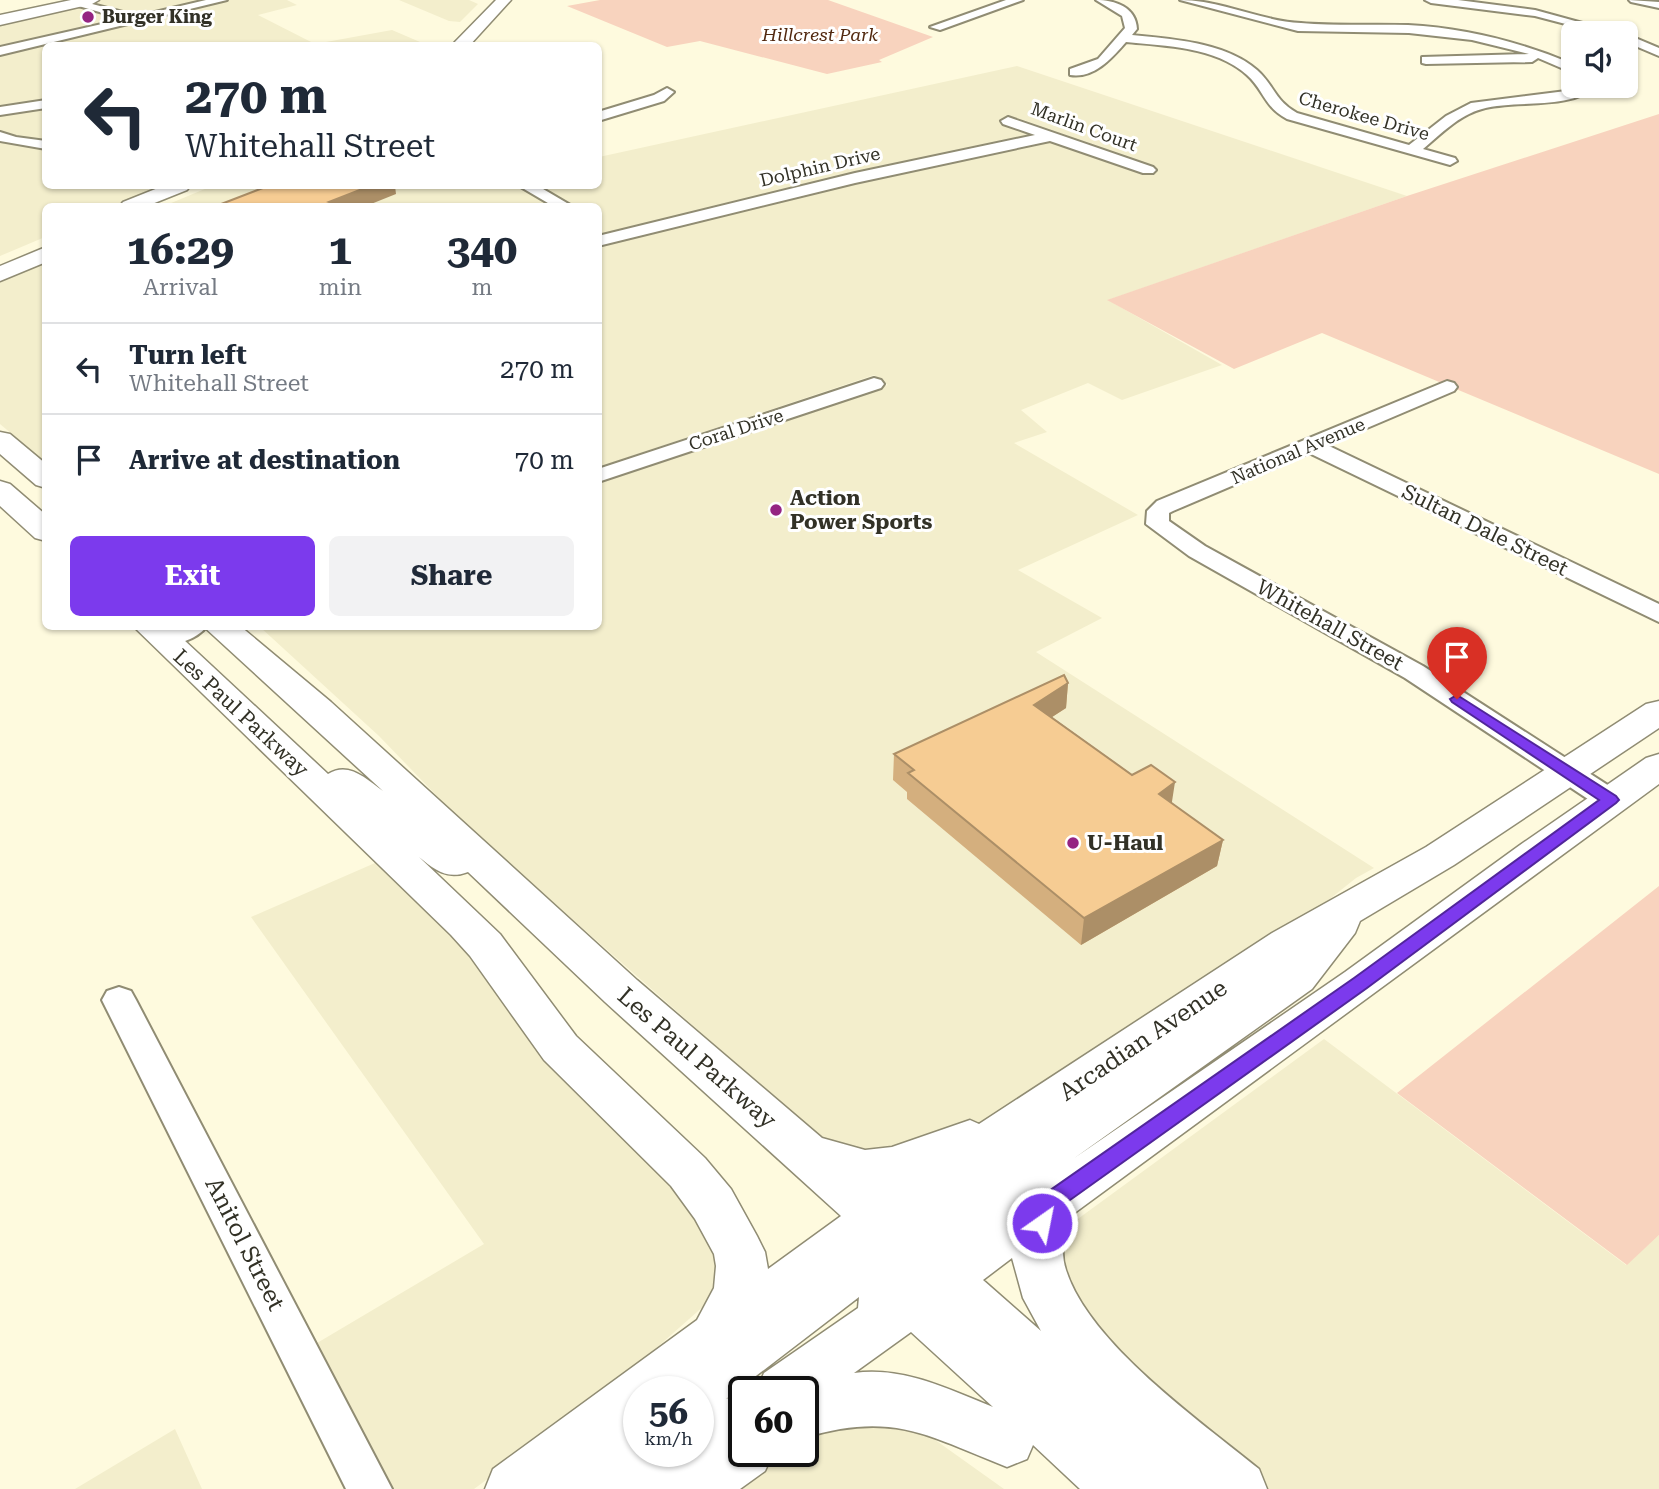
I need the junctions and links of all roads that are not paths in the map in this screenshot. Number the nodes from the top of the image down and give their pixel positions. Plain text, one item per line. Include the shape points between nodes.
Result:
1 (221, 0) edge
2 (1017, 0) edge
3 (1102, 0) edge
4 (1186, 0) edge
5 (1431, 0) edge
6 (1635, 0) edge
7 (83, 1) edge
8 (46, 2) edge
9 (1659, 5) edge
10 (488, 8) edge
11 (0, 13) edge
12 (139, 19) junction
13 (0, 20) edge
14 (1566, 21) edge
15 (936, 27) dead end
16 (1125, 38) junction
17 (451, 42) edge
18 (462, 42) edge
19 (1638, 43) edge
20 (0, 51) edge
21 (1659, 53) edge
22 (1638, 56) dead end
23 (1550, 58) junction
24 (1561, 58) edge
25 (1426, 60) dead end
26 (1561, 63) edge
27 (1075, 72) dead end
28 (667, 92) dead end
29 (1561, 95) edge
30 (42, 105) edge
31 (0, 111) edge
32 (602, 116) edge
33 (1008, 121) dead end
34 (0, 136) edge
35 (1051, 136) junction
36 (42, 145) edge
37 (1412, 150) junction
38 (1450, 161) dead end
39 (1148, 170) dead end
40 (172, 189) edge
41 (196, 189) edge
42 (533, 189) edge
43 (138, 203) edge
44 (162, 203) edge
45 (558, 203) edge
46 (602, 229) edge
47 (616, 237) junction
48 (602, 240) edge
49 (42, 243) edge
50 (42, 250) edge
51 (42, 256) edge
52 (0, 259) edge
53 (0, 267) edge
54 (0, 274) edge
55 (874, 384) dead end
56 (1447, 387) dead end
57 (0, 440) edge
58 (1311, 446) junction
59 (602, 475) edge
60 (42, 476) edge
61 (0, 489) edge
62 (42, 512) edge
63 (1157, 521) joint
64 (42, 528) edge
65 (1659, 614) edge
66 (224, 630) edge
67 (169, 631) edge
68 (1659, 712) edge
69 (255, 725) junction
70 (1659, 766) edge
71 (1567, 772) junction
72 (1611, 800) junction
73 (1351, 908) junction
74 (621, 991) junction
75 (119, 1000) dead end
76 (1017, 1124) junction
77 (807, 1154) junction
78 (1047, 1205) junction
79 (881, 1266) junction
80 (717, 1335) junction
81 (664, 1376) edge
82 (713, 1376) edge
83 (796, 1376) edge
84 (819, 1405) edge
85 (623, 1408) edge
86 (623, 1415) edge
87 (728, 1430) edge
88 (1006, 1440) dead end
89 (728, 1463) edge
90 (623, 1464) edge
91 (370, 1489) edge
92 (514, 1489) edge
93 (557, 1489) edge
94 (601, 1489) edge
95 (644, 1489) edge
96 (691, 1489) edge
97 (1122, 1489) edge
98 (1176, 1489) edge
99 (1238, 1489) edge

1 - 12 street
2 - 15 street
3 - 16 street via 1121,9 1132,22
4 - 23 street via 1298,27 1465,34
5 - 14 street
6 - 9 street
7 - 12 street
7 - 13 main road
8 - 11 main road
10 - 17 main road
10 - 18 main road
12 - 20 street
16 - 27 street via 1102,62
16 - 37 street, Cherokee Drive via 1189,47 1229,59 1254,74 1283,112
19 - 21 street
21 - 22 street
23 - 24 street
23 - 25 street
23 - 26 street
28 - 32 street via 650,102
29 - 37 street via 1477,105
30 - 31 street
33 - 35 street, Marlin Court
34 - 36 street
35 - 39 street, Marlin Court
35 - 47 street, Dolphin Drive
37 - 38 street, Cherokee Drive
40 - 43 main road
41 - 44 main road
42 - 45 street
46 - 47 street
47 - 48 street, Dolphin Drive
49 - 52 main road
50 - 53 main road
51 - 54 main road
55 - 59 street, Coral Drive
56 - 58 street, National Avenue
57 - 60 main road
58 - 63 street, National Avenue via 1165,506
58 - 65 street, Sultan Dale Street
61 - 62 main road
61 - 64 main road
63 - 71 street, Whitehall Street via 1163,530 1198,551 1414,672
66 - 74 main road, Les Paul Parkway via 318,710
67 - 69 main road, Les Paul Parkway
68 - 71 main road, Arcadian Avenue
69 - 74 main road via 285,736
69 - 80 main road, Les Paul Parkway via 485,945 560,1048 688,1172 713,1204 742,1266 740,1290
70 - 72 main road, Arcadian Avenue
71 - 72 street, Whitehall Street
71 - 73 main road, Arcadian Avenue
72 - 78 main road, Arcadian Avenue
73 - 76 main road, Arcadian Avenue via 1287,944
73 - 79 main road via 1297,978
74 - 77 main road, Les Paul Parkway
75 - 91 street, Anitol Street
76 - 77 main road via 892,1167 865,1170
76 - 79 main road, Arcadian Avenue
77 - 79 main road, Les Paul Parkway
78 - 79 main road, Arcadian Avenue
78 - 99 main road via 1037,1241 1039,1269 1060,1318 1105,1374
79 - 80 main road, Arcadian Avenue
79 - 82 main road via 842,1280
79 - 83 main road, Arcadian Avenue
79 - 97 main road
79 - 98 main road, Les Paul Parkway
80 - 81 main road, Arcadian Avenue
84 - 88 main road via 854,1397 907,1401
85 - 92 main road
86 - 93 main road
87 - 95 main road
89 - 96 main road
90 - 94 main road

